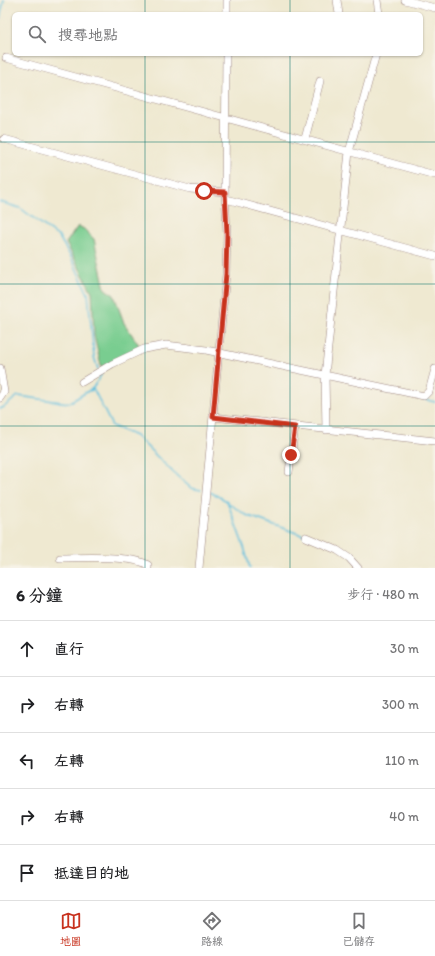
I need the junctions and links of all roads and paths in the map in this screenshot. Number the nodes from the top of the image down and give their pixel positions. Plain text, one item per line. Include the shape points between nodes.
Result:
1 (227, 0) edge
2 (337, 0) edge
3 (377, 0) edge
4 (404, 0) edge
5 (435, 8) edge
6 (227, 12) edge
7 (339, 12) edge
8 (379, 12) edge
9 (226, 56) edge
10 (375, 56) edge
11 (6, 58) dead end
12 (320, 81) dead end
13 (225, 118) junction
14 (4, 138) dead end
15 (305, 139) junction
16 (350, 152) junction
17 (435, 175) edge
18 (226, 196) junction
19 (341, 230) junction
20 (435, 256) edge
21 (219, 353) junction
22 (0, 368) edge
23 (435, 369) edge
24 (325, 375) junction
25 (82, 382) dead end
26 (0, 398) edge
27 (213, 417) junction
28 (295, 427) junction
29 (326, 430) junction
30 (435, 441) edge
31 (289, 472) dead end
32 (306, 537) dead end
33 (60, 558) dead end
34 (148, 568) edge
35 (199, 568) edge
36 (358, 568) edge

1 - 6 street
2 - 7 street
3 - 8 street
4 - 5 street
9 - 13 street
10 - 16 street
11 - 13 street
12 - 15 street
13 - 15 street
13 - 18 street
14 - 18 street via 190,189
15 - 16 street
16 - 17 street
16 - 19 street
18 - 19 street
18 - 21 street via 227,246
19 - 20 street
19 - 24 street
21 - 24 street
21 - 25 street via 182,346 152,347 112,364
21 - 27 street
22 - 26 street via 4,392
23 - 24 street via 429,391 424,396
24 - 29 street
27 - 28 street
27 - 35 street
28 - 29 street
28 - 31 street
29 - 30 street
32 - 36 street via 337,550
33 - 34 street via 131,559 143,562

